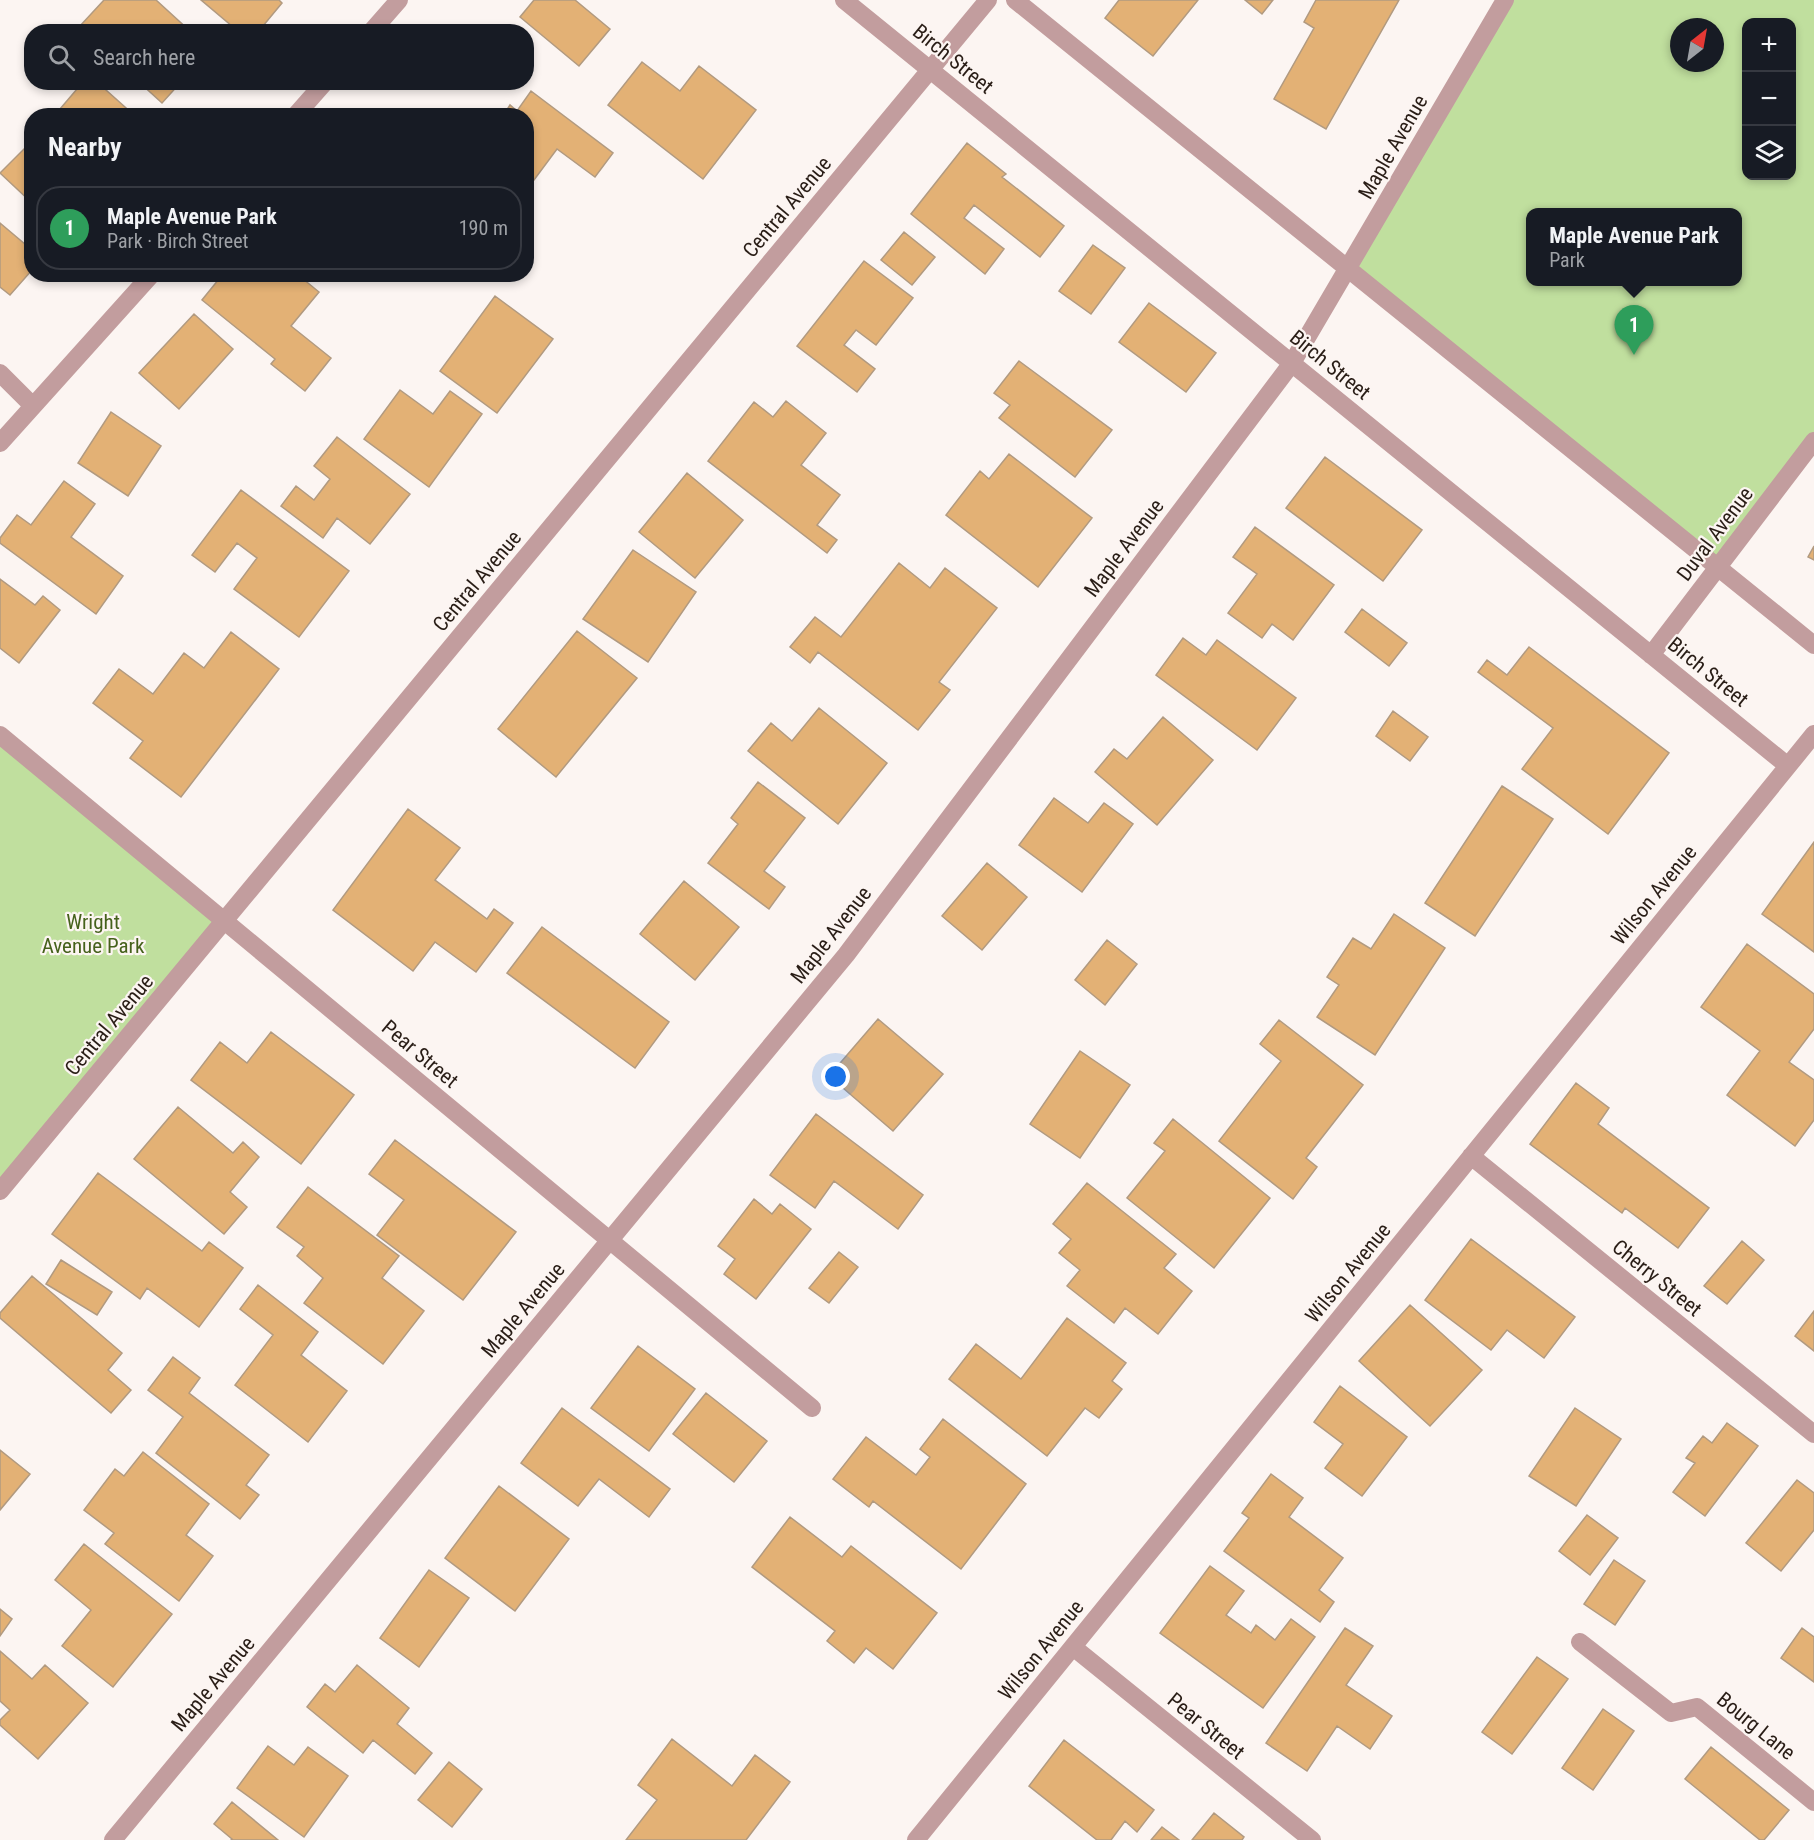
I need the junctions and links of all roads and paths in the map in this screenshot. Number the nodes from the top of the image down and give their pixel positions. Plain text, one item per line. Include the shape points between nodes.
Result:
1 (399, 0) edge
2 (844, 0) edge
3 (988, 0) edge
4 (1014, 0) edge
5 (1505, 0) edge
6 (378, 24) edge
7 (930, 69) junction
8 (318, 90) edge
9 (302, 108) edge
10 (1348, 269) junction
11 (145, 282) edge
12 (1292, 363) junction
13 (0, 374) edge
14 (33, 406) junction
15 (1814, 441) edge
16 (0, 443) edge
17 (1718, 568) junction
18 (1814, 645) edge
19 (1650, 654) junction
20 (1814, 734) edge
21 (0, 735) edge
22 (1788, 766) junction
23 (224, 921) junction
24 (1471, 1156) junction
25 (0, 1191) edge
26 (610, 1240) junction
27 (812, 1408) dead end
28 (1814, 1434) edge
29 (1580, 1642) dead end
30 (1072, 1647) junction
31 (1814, 1802) edge
32 (113, 1840) edge
33 (916, 1840) edge
34 (1312, 1840) edge

1 - 6 street
2 - 7 street, Birch Street
3 - 7 street, Central Avenue
4 - 10 street
5 - 10 street, Maple Avenue
7 - 12 street, Birch Street
7 - 23 street, Central Avenue
8 - 9 street
10 - 12 street, Maple Avenue
10 - 17 street
11 - 14 street
12 - 19 street, Birch Street
12 - 26 street, Maple Avenue via 846,955
13 - 14 street
14 - 16 street
15 - 17 street, Duval Avenue
17 - 18 street
17 - 19 street, Duval Avenue
19 - 22 street, Birch Street
20 - 22 street, Wilson Avenue
21 - 23 street, Pear Street
22 - 24 street, Wilson Avenue
23 - 25 street, Central Avenue
23 - 26 street, Pear Street
24 - 28 street, Cherry Street
24 - 30 street, Wilson Avenue
26 - 27 street, Pear Street
26 - 32 street, Maple Avenue
29 - 31 street, Bourg Lane via 1671,1713 1697,1707
30 - 33 street, Wilson Avenue
30 - 34 street, Pear Street

